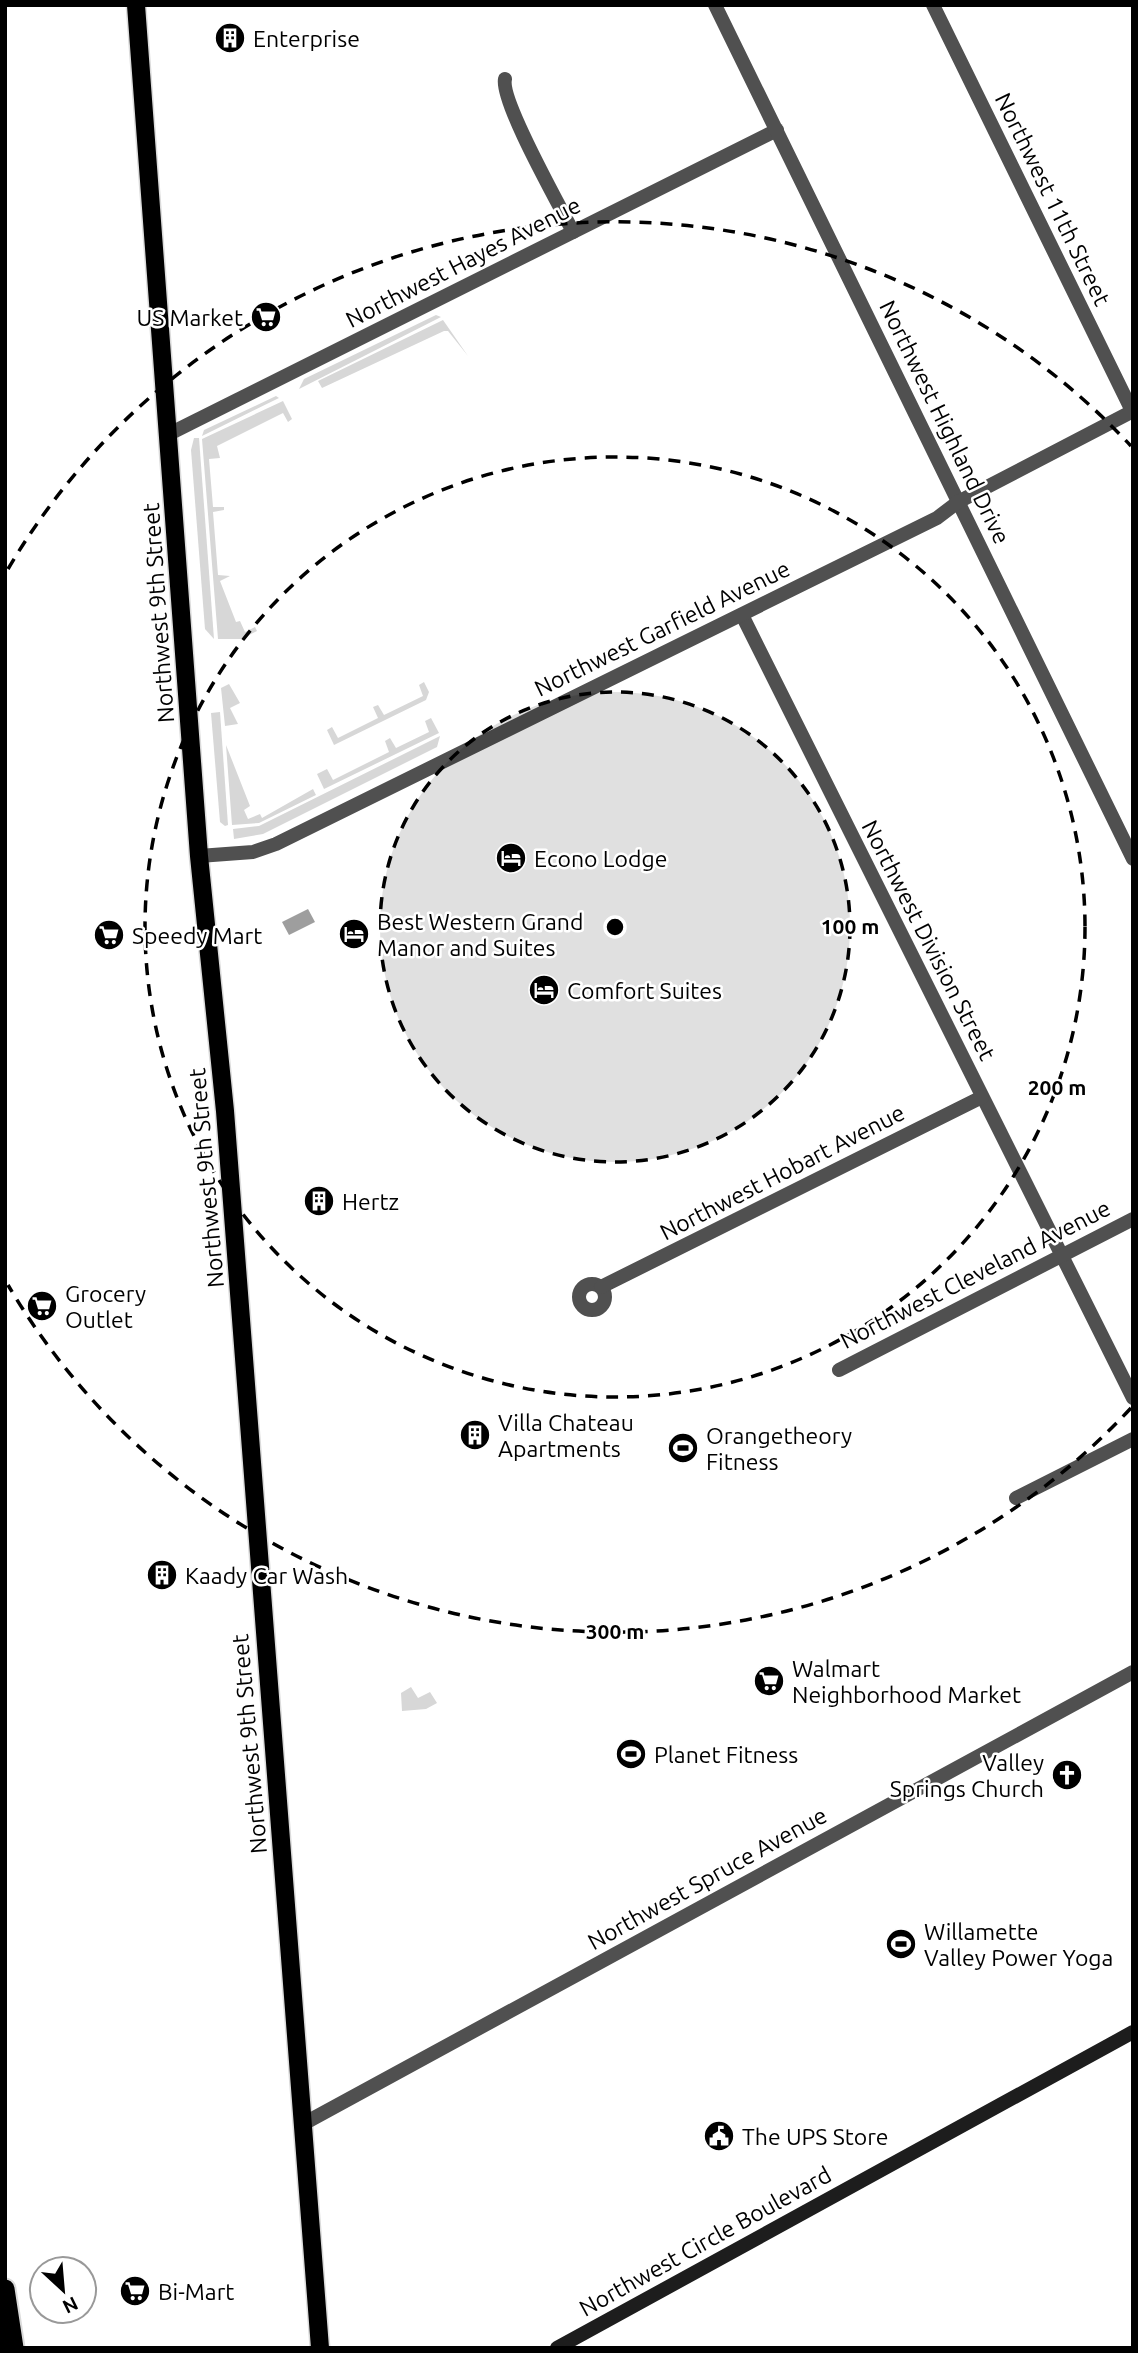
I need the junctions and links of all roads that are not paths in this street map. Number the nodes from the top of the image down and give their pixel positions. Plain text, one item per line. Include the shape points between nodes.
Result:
1 (136, 5) edge
2 (715, 5) edge
3 (933, 5) edge
4 (505, 79) dead end
5 (777, 130) junction
6 (573, 232) junction
7 (1133, 411) edge
8 (169, 434) junction
9 (958, 502) junction
10 (742, 615) junction
11 (200, 856) junction
12 (1133, 859) edge
13 (982, 1097) junction
14 (1133, 1219) edge
15 (1062, 1256) junction
16 (601, 1287) dead end
17 (839, 1370) dead end
18 (1133, 1398) edge
19 (1133, 1439) edge
20 (1016, 1498) dead end
21 (1133, 1672) edge
22 (1133, 2032) edge
23 (303, 2124) junction
24 (5, 2289) edge
25 (14, 2348) edge
26 (320, 2348) edge
27 (557, 2348) edge

1 - 8 main road, Northwest 9th Street
2 - 5 street, Northwest Highland Drive
3 - 7 street, Northwest 11th Street
4 - 6 street via 504,90 515,116
5 - 6 street, Northwest Hayes Avenue
5 - 9 street, Northwest Highland Drive
6 - 8 street, Northwest Hayes Avenue
7 - 9 street, Northwest Garfield Avenue
8 - 11 main road, Northwest 9th Street
9 - 10 street, Northwest Garfield Avenue via 937,518
9 - 12 street, Northwest Highland Drive
10 - 11 street, Northwest Garfield Avenue via 276,844 253,852
10 - 13 street, Northwest Division Street
11 - 23 main road, Northwest 9th Street via 226,1123
13 - 15 street, Northwest Division Street
13 - 16 street, Northwest Hobart Avenue
14 - 15 street, Northwest Cleveland Avenue
15 - 17 street, Northwest Cleveland Avenue
15 - 18 street, Northwest Division Street
19 - 20 street
21 - 23 street, Northwest Spruce Avenue
22 - 27 main road, Northwest Circle Boulevard
23 - 26 main road, Northwest 9th Street
24 - 25 highway

